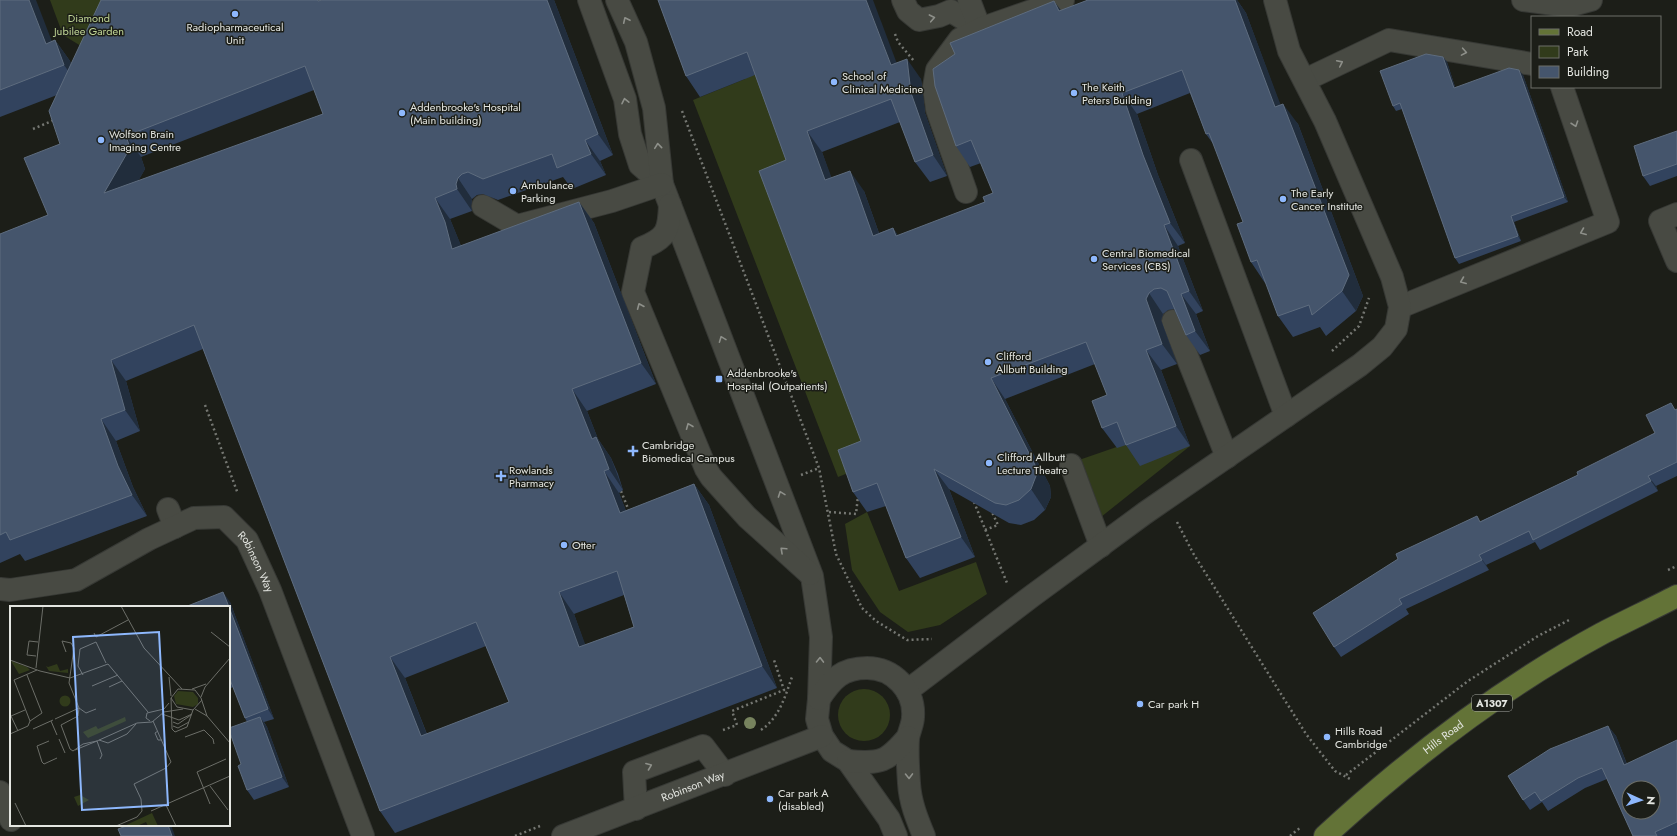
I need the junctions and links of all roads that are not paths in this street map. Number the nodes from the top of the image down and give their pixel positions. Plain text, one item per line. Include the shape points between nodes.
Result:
1 (589, 0) edge
2 (617, 0) edge
3 (903, 0) edge
4 (969, 0) edge
5 (1063, 0) edge
6 (1274, 0) edge
7 (1523, 0) edge
8 (1591, 0) edge
9 (980, 29) junction
10 (1531, 64) edge
11 (1305, 80) junction
12 (1562, 88) edge
13 (1191, 160) dead end
14 (966, 192) dead end
15 (666, 193) junction
16 (483, 206) edge
17 (1677, 214) edge
18 (1677, 261) edge
19 (1400, 307) junction
20 (1173, 321) edge
21 (1286, 416) junction
22 (1227, 456) junction
23 (1071, 465) dead end
24 (1100, 546) junction
25 (812, 576) junction
26 (0, 589) edge
27 (1677, 596) edge
28 (907, 691) junction
29 (819, 699) junction
30 (822, 736) junction
31 (908, 737) junction
32 (848, 761) junction
33 (725, 775) junction
34 (0, 792) edge
35 (636, 808) junction
36 (10, 824) edge
37 (889, 830) edge
38 (363, 836) edge
39 (563, 836) edge
40 (924, 836) edge
41 (1325, 836) edge

15 -> 1 street via 640,165 630,134 625,99
15 -> 2 street via 654,108 636,42
3 -> 9 street via 908,11 919,20 951,11
4 - 9 street
5 - 9 street
6 - 11 street via 1289,51
7 - 8 street via 1568,6
9 - 14 street via 960,39 937,70 934,87 937,109
11 -> 10 street via 1389,40
11 - 19 street via 1392,277
12 -> 19 street via 1608,222
13 - 21 street
15 - 16 street via 612,201 517,226
25 -> 15 street
25 -> 15 street via 747,517 711,477 633,292 642,248 658,242 669,227
17 - 18 street via 1660,221
19 - 21 street via 1396,330 1382,347
20 - 22 street
21 - 22 street
22 - 24 street
23 - 24 street
24 - 28 street
29 -> 25 street via 821,637
26 - 38 street, Robinson Way via 10,590 76,580 149,539 171,518 224,517 247,540 270,590
27 - 41 main road, Hills Road / A1307 via 1600,635 1527,679 1435,745 1367,798
28 - 29 street via 901,681 892,675 874,668 856,668 842,673 830,682
28 - 31 street via 912,703 913,717
29 - 30 street via 817,719
30 - 32 street via 832,751
30 - 33 street, Robinson Way
31 - 32 street via 893,754 871,763
31 -> 40 street via 909,784 914,809
32 - 37 street
33 - 35 street, Robinson Way
35 -> 33 street via 634,772 703,746
34 - 36 street
35 - 39 street, Robinson Way

